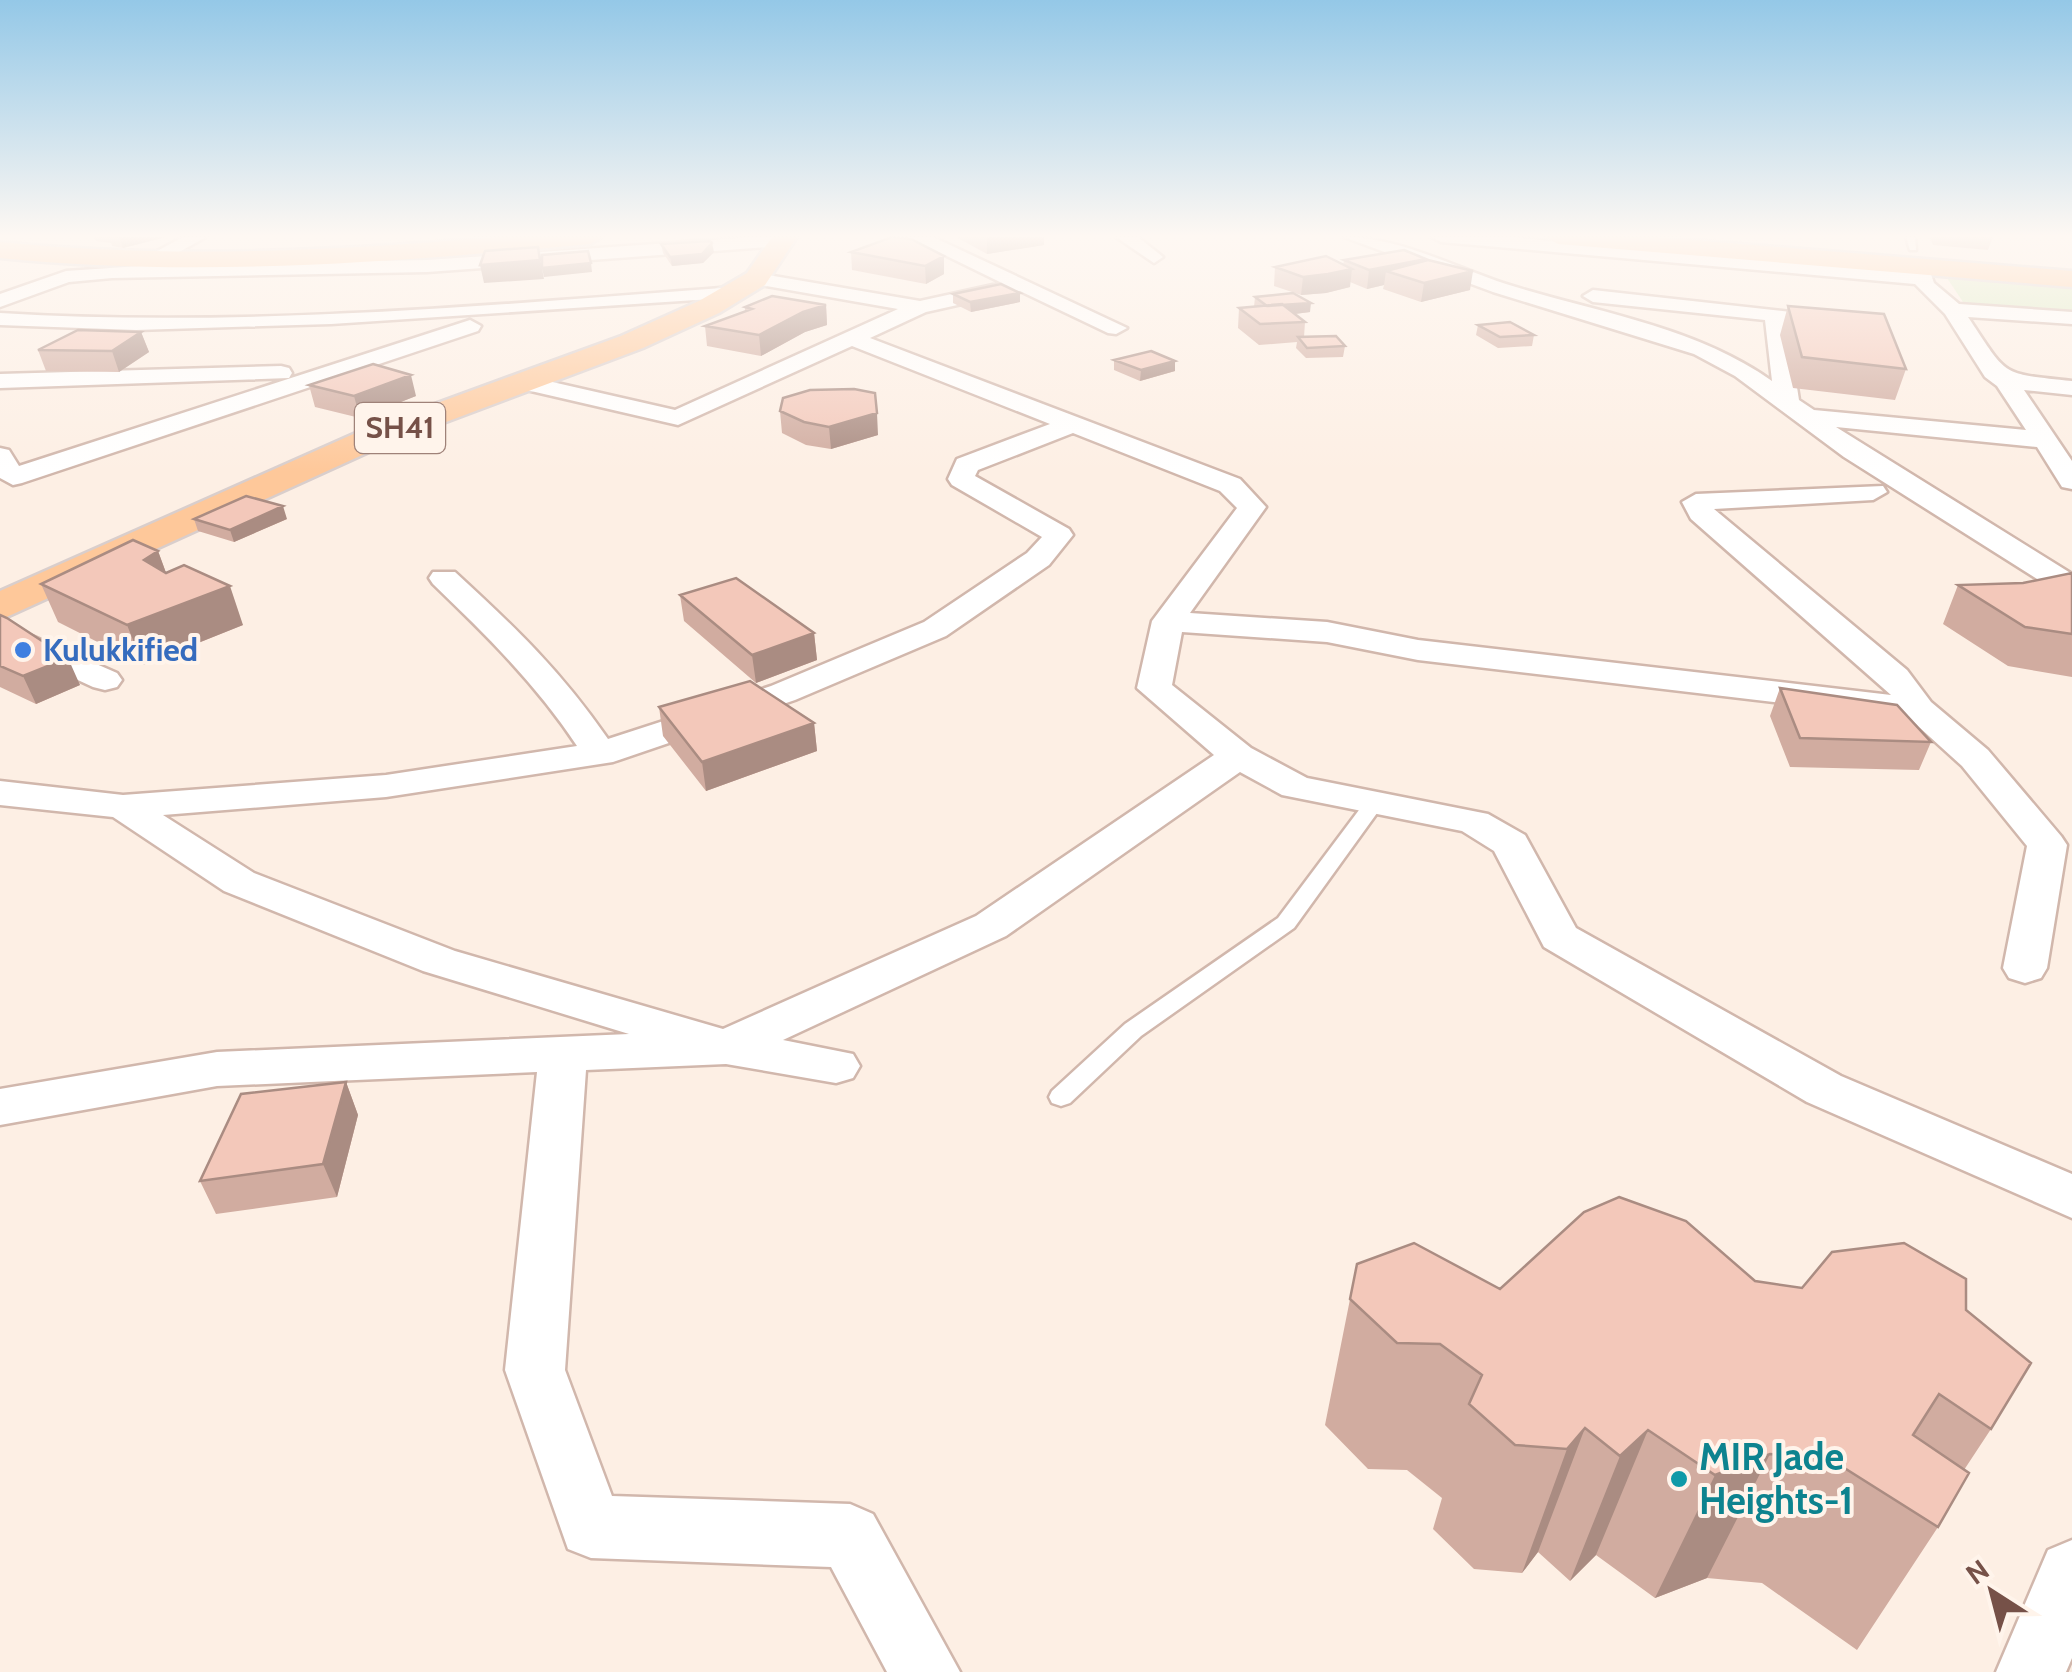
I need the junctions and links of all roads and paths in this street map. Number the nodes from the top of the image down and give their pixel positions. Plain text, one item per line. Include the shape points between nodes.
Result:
1 (377, 315) edge
2 (505, 315) edge
3 (686, 315) edge
4 (903, 315) edge
5 (1088, 315) edge
6 (1589, 315) edge
7 (1774, 315) edge
8 (1956, 315) edge
9 (2028, 315) edge
10 (2072, 318) edge
11 (0, 319) edge
12 (1116, 328) dead end
13 (852, 339) junction
14 (330, 370) junction
15 (2006, 381) junction
16 (0, 382) edge
17 (526, 383) junction
18 (2072, 388) edge
19 (1797, 410) junction
20 (1071, 425) junction
21 (2046, 440) junction
22 (0, 456) edge
23 (2072, 482) edge
24 (1873, 492) dead end
25 (444, 578) dead end
26 (2072, 587) edge
27 (0, 606) edge
28 (1168, 621) junction
29 (0, 632) edge
30 (105, 680) dead end
31 (1919, 709) junction
32 (600, 754) junction
33 (1238, 756) junction
34 (0, 794) edge
35 (1374, 802) junction
36 (123, 807) junction
37 (2026, 968) dead end
38 (726, 1047) junction
39 (563, 1054) junction
40 (836, 1066) dead end
41 (1061, 1098) dead end
42 (0, 1107) edge
43 (2072, 1197) edge
44 (2072, 1573) edge
45 (925, 1672) edge
46 (2031, 1672) edge

1 - 11 street via 120,324
2 - 14 street
3 - 17 main road, SH41
4 - 13 street
5 - 12 street
6 - 19 street via 1702,349
7 - 19 street via 1784,316
8 - 15 street
9 - 10 street
13 - 17 street via 678,418
13 - 20 street
14 - 16 street
14 - 22 street via 13,476
15 - 18 street
15 - 21 street
17 - 27 main road, SH41 via 370,439
19 - 21 street
19 - 26 street via 1853,452
20 - 28 street via 1230,485 1252,508
20 - 32 street via 966,465 962,479 1059,535 1038,560 936,630 784,693
21 - 23 street
24 - 31 street via 1696,502 1896,677
25 - 32 street via 557,690
28 - 31 street via 1327,632 1418,650
28 - 33 street via 1154,688
29 - 30 street
31 - 37 street via 1975,758 2047,845
32 - 36 street via 386,786
33 - 35 street via 1296,787
33 - 38 street via 992,926
34 - 36 street
35 - 41 lane via 1286,922 1133,1030
35 - 43 street via 1474,822 1511,844 1560,938 1824,1089
36 - 38 street via 238,882 439,961
38 - 39 street
38 - 40 street
39 - 42 street via 217,1069
39 - 45 street via 536,1370 591,1527 850,1536
44 - 46 street

